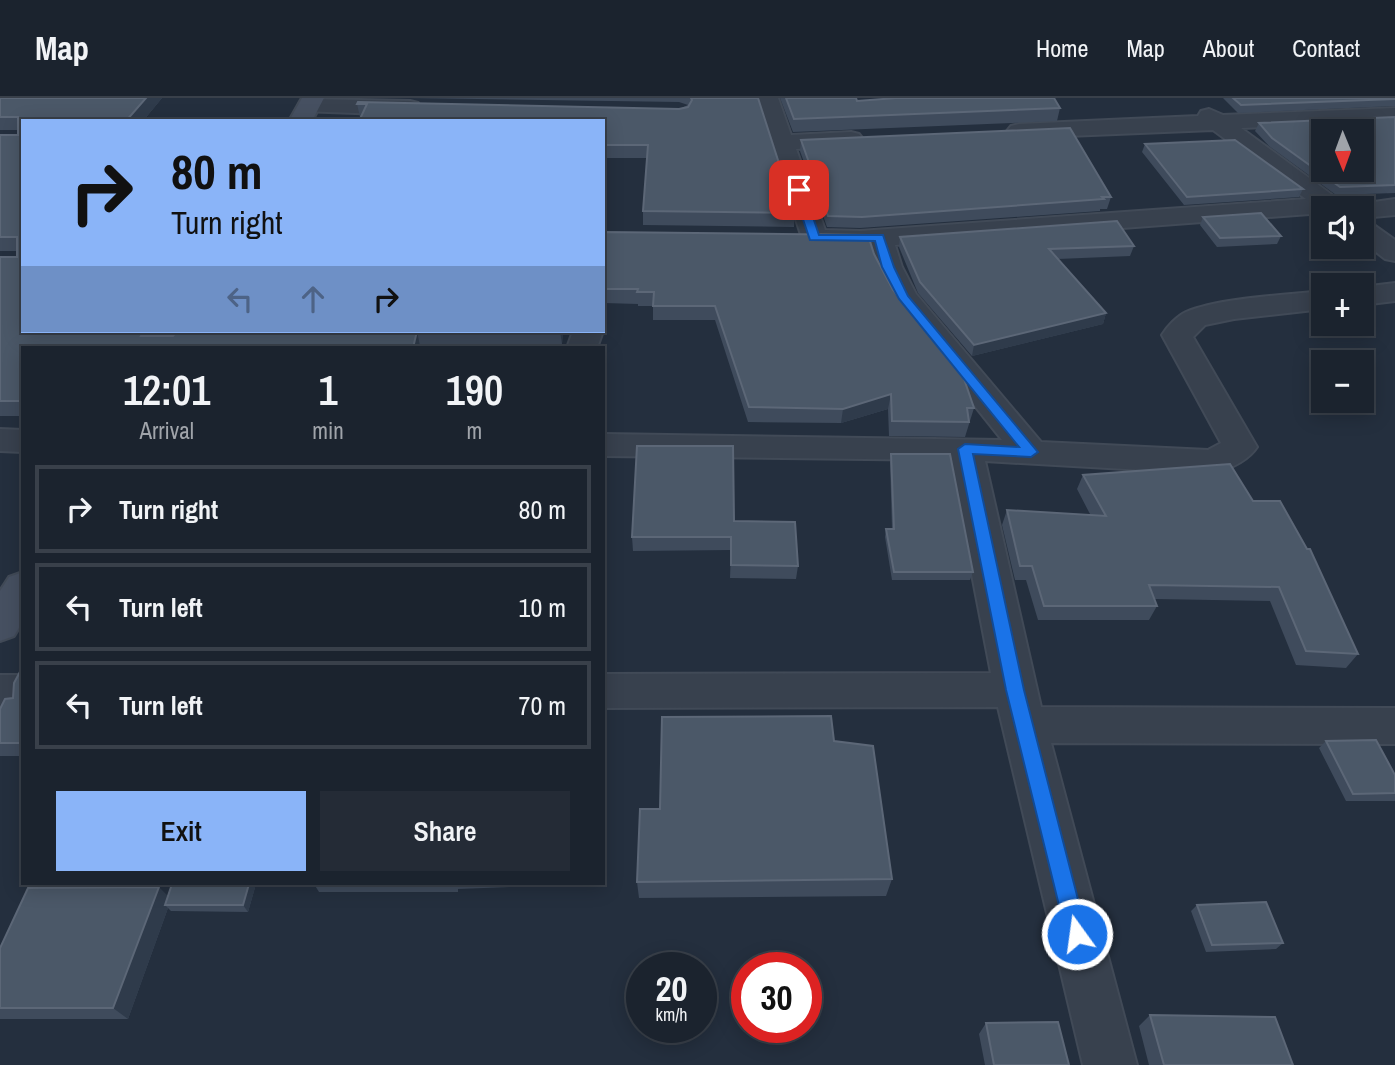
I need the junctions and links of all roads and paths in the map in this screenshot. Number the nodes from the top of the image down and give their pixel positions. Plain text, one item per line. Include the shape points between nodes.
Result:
1 (767, 98) edge
2 (1185, 98) edge
3 (307, 108) edge
4 (432, 108) edge
5 (1395, 115) edge
6 (1216, 121) junction
7 (992, 132) edge
8 (867, 138) edge
9 (783, 142) junction
10 (1317, 196) edge
11 (1395, 207) edge
12 (1311, 208) edge
13 (1374, 209) edge
14 (879, 237) junction
15 (1374, 238) edge
16 (1395, 253) edge
17 (1395, 292) edge
18 (1374, 295) edge
19 (1311, 301) edge
20 (0, 440) edge
21 (21, 441) edge
22 (605, 445) edge
23 (965, 449) junction
24 (1031, 452) junction
25 (21, 589) edge
26 (0, 625) edge
27 (605, 691) edge
28 (0, 692) edge
29 (21, 692) edge
30 (1020, 708) junction
31 (1395, 726) edge
32 (1110, 1065) edge

1 - 9 street
2 - 6 street
3 - 4 street
5 - 6 street
6 - 7 street
6 - 10 street
8 - 9 street
9 - 14 street via 801,238
11 - 13 street
12 - 14 street
14 - 24 street via 903,297
15 - 16 street
17 - 18 street
19 - 24 street via 1195,318 1177,335 1240,447 1213,462
20 - 21 street
22 - 23 street
23 - 24 street
23 - 30 street
25 - 26 street
27 - 30 street
28 - 29 street
30 - 31 street
30 - 32 street

